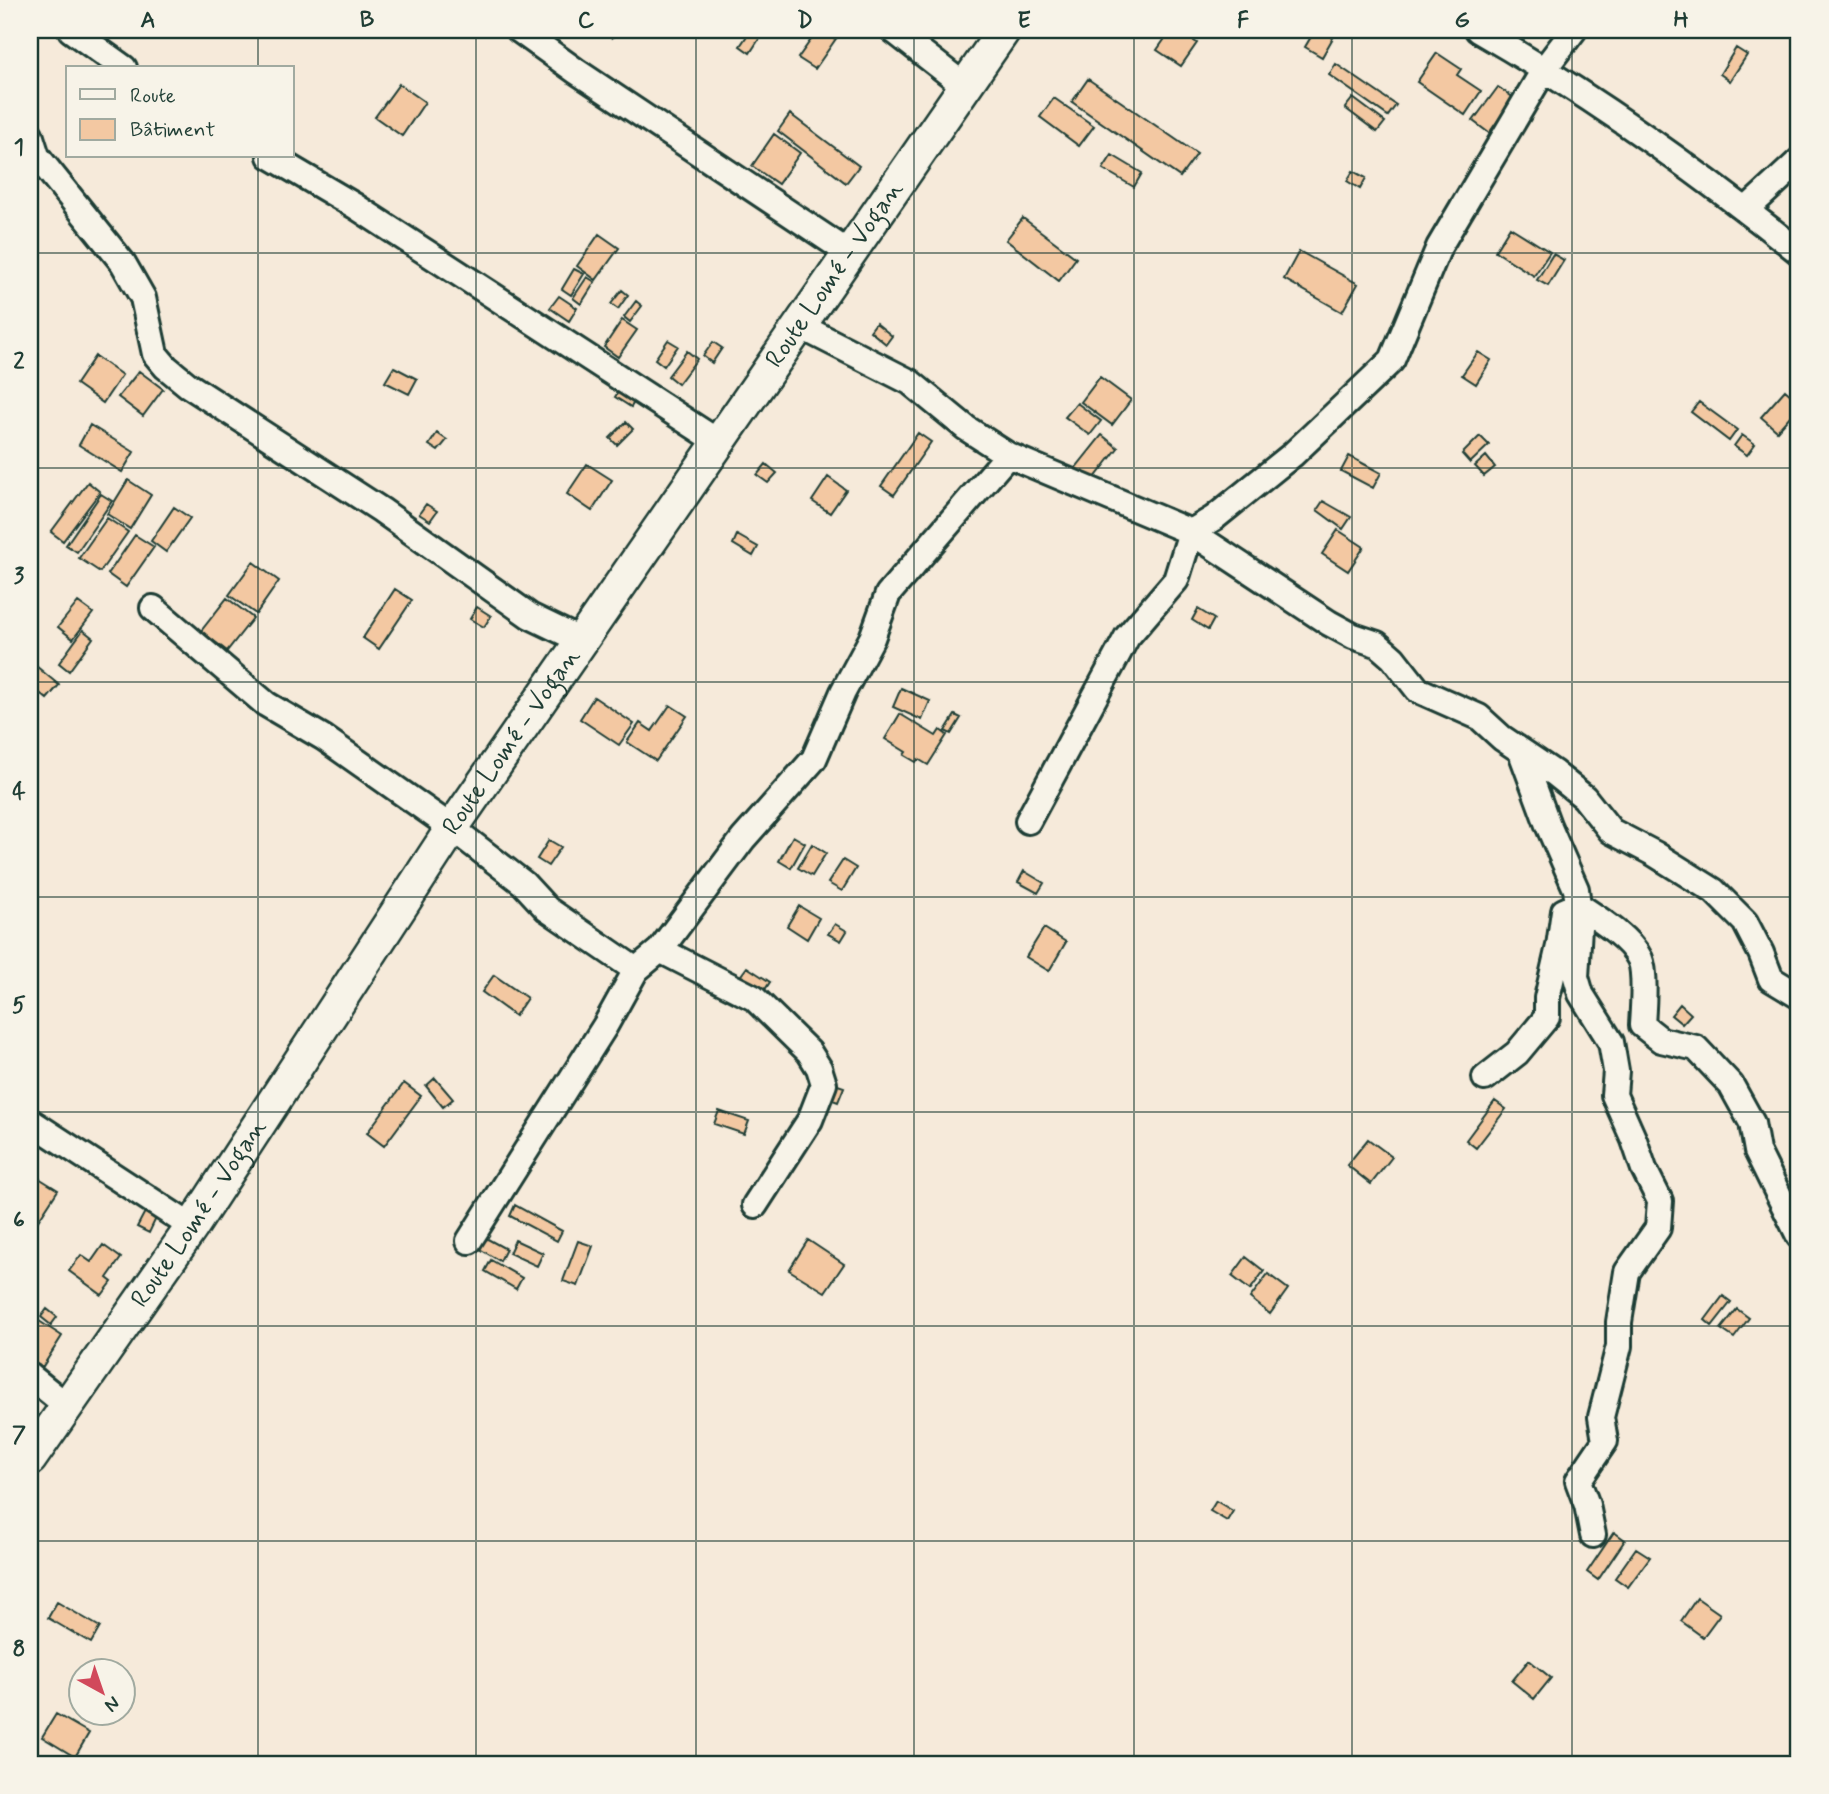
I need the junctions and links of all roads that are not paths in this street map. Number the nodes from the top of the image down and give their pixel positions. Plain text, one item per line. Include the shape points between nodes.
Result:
1 (71, 30) edge
2 (519, 30) edge
3 (893, 30) edge
4 (1004, 30) edge
5 (1478, 30) edge
6 (1574, 30) edge
7 (121, 66) edge
8 (1545, 68) junction
9 (966, 87) junction
10 (30, 134) edge
11 (273, 158) edge
12 (1799, 161) edge
13 (1746, 210) junction
14 (1799, 252) edge
15 (849, 253) junction
16 (800, 326) junction
17 (720, 443) junction
18 (1008, 455) junction
19 (1191, 532) junction
20 (153, 608) dead end
21 (582, 641) junction
22 (1521, 752) junction
23 (1028, 821) dead end
24 (452, 828) junction
25 (1578, 905) junction
26 (660, 950) junction
27 (636, 970) junction
28 (1799, 996) edge
29 (1485, 1078) dead end
30 (30, 1121) edge
31 (755, 1205) dead end
32 (192, 1227) junction
33 (1799, 1236) edge
34 (469, 1241) dead end
35 (30, 1376) edge
36 (67, 1406) junction
37 (30, 1459) edge
38 (1593, 1535) dead end

1 - 7 street
2 - 15 street
3 - 9 street
4 - 9 main road, Route Lomé - Vogan
5 - 8 street
6 - 8 street
8 - 13 street
8 - 19 street via 1439,247 1392,360 1292,455
9 - 15 main road, Route Lomé - Vogan
10 - 21 street via 37,156 123,263 142,298 155,354 166,367 530,616
11 - 17 street
12 - 13 street
13 - 14 street
15 - 16 main road, Route Lomé - Vogan
16 - 17 main road, Route Lomé - Vogan
16 - 18 street via 910,382
17 - 21 main road, Route Lomé - Vogan
18 - 19 street
18 - 26 street via 888,594 814,759 743,839
19 - 22 street via 1329,623 1377,644 1418,690 1479,717
19 - 23 street via 1176,580 1127,638
20 - 24 street via 266,704 324,738
21 - 24 main road, Route Lomé - Vogan
22 - 25 street via 1576,889
22 - 28 street via 1584,797 1611,831 1714,891 1745,922 1771,979
24 - 27 street via 523,883 547,909
24 - 32 main road, Route Lomé - Vogan
25 - 29 street via 1564,911 1547,1017 1517,1053
25 - 33 street via 1617,932 1640,959 1642,1025 1661,1040 1696,1048 1731,1085 1752,1123 1757,1151
25 - 38 street via 1576,977 1581,994 1611,1042 1614,1095 1660,1201 1658,1228 1627,1272 1619,1346 1601,1418 1605,1441 1578,1481
26 - 27 street
26 - 31 street via 754,998 809,1052 819,1068 824,1084 810,1121
27 - 34 street
30 - 32 street
32 - 36 main road, Route Lomé - Vogan
35 - 36 street
36 - 37 main road, Route Lomé - Vogan

